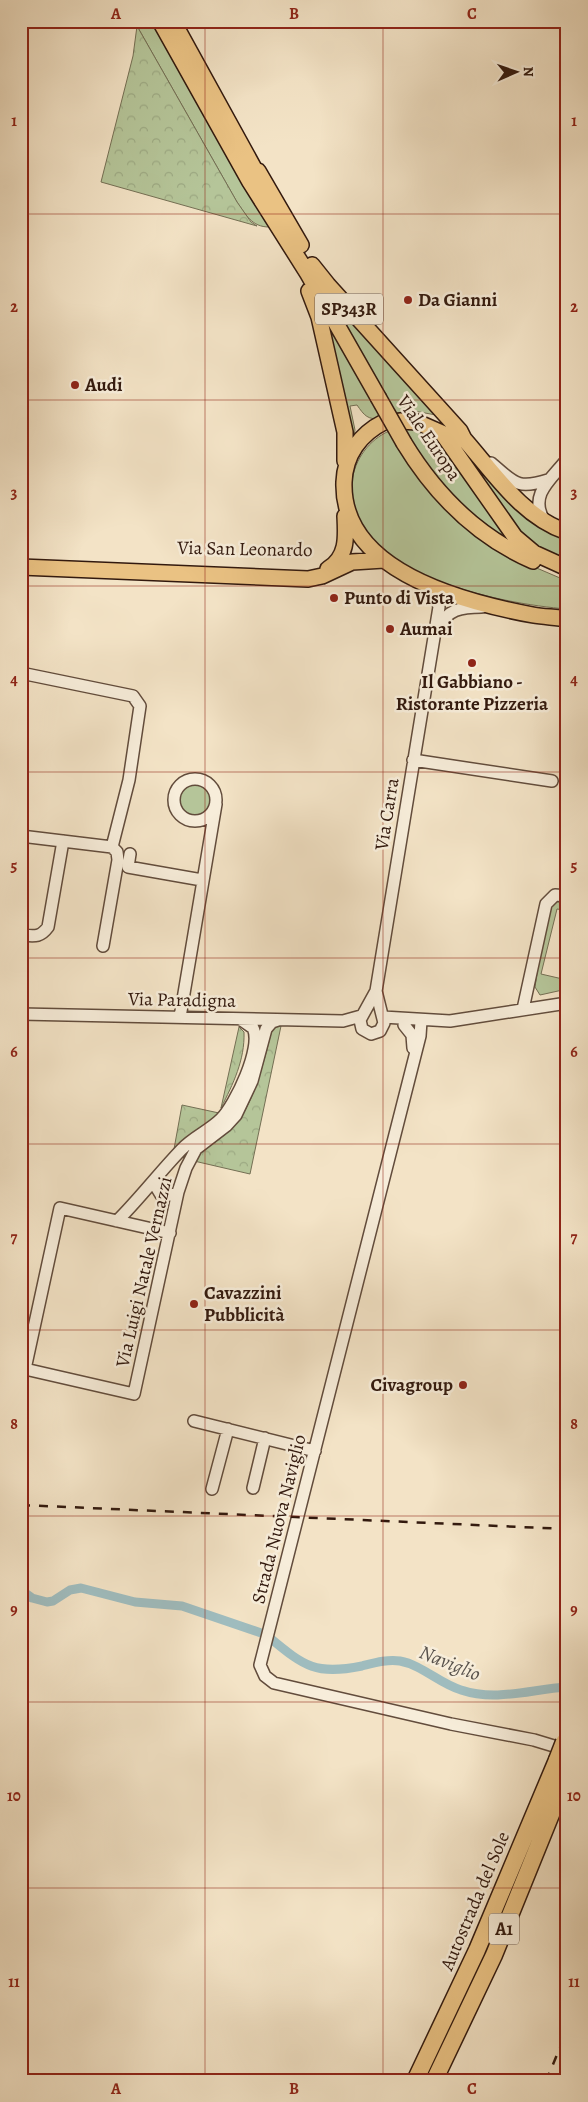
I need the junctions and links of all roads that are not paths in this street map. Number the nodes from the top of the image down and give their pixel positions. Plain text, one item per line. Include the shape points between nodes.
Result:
1 (160, 21) edge
2 (173, 21) edge
3 (254, 176) junction
4 (567, 344) edge
5 (567, 358) edge
6 (394, 420) junction
7 (468, 443) junction
8 (567, 459) edge
9 (345, 469) junction
10 (548, 480) junction
11 (345, 502) junction
12 (546, 523) junction
13 (567, 532) edge
14 (384, 560) junction
15 (21, 567) edge
16 (567, 568) edge
17 (88, 569) junction
18 (567, 574) edge
19 (427, 584) junction
20 (506, 610) junction
21 (535, 616) junction
22 (567, 619) edge
23 (567, 624) edge
24 (433, 642) junction
25 (21, 673) edge
26 (413, 760) junction
27 (552, 781) dead end
28 (216, 804) junction
29 (191, 821) junction
30 (21, 836) edge
31 (63, 840) junction
32 (209, 845) junction
33 (112, 847) junction
34 (130, 854) dead end
35 (202, 880) junction
36 (567, 896) edge
37 (21, 935) edge
38 (103, 946) dead end
39 (376, 991) junction
40 (567, 996) edge
41 (567, 1003) edge
42 (524, 1009) junction
43 (21, 1014) edge
44 (180, 1017) junction
45 (363, 1018) junction
46 (239, 1019) junction
47 (278, 1020) junction
48 (382, 1020) junction
49 (424, 1022) junction
50 (404, 1025) junction
51 (412, 1068) junction
52 (156, 1178) junction
53 (178, 1192) junction
54 (117, 1221) junction
55 (170, 1233) junction
56 (194, 1421) dead end
57 (228, 1429) junction
58 (265, 1438) junction
59 (315, 1451) junction
60 (253, 1488) dead end
61 (212, 1489) dead end
62 (564, 1746) edge
63 (567, 1775) edge
64 (415, 2081) edge
65 (434, 2081) edge

1 - 3 main road, Viale Europa
2 - 3 main road, Viale Europa
3 - 7 main road, SP343R via 324,281
3 - 9 main road, SP343R via 319,317 345,432
3 - 18 main road, Viale Europa, bridge via 404,443 430,481 471,522 509,549
4 - 5 street
6 - 7 main road, Viale Europa / SP343R via 412,416 424,418 444,426
6 - 9 main road, Viale Europa via 370,429 360,440
6 - 16 main road via 422,423 442,433 515,537 534,553
7 - 10 street via 511,482 527,486
7 - 12 main road, Viale Europa / SP343R via 524,507
8 - 10 street
9 - 11 main road, Viale Europa
10 - 12 street via 540,492 538,504 538,512
11 - 14 main road, Viale Europa via 358,534
11 - 17 main road, Via San Leonardo via 346,539 342,554 334,565 321,571 142,566
12 - 13 main road, Viale Europa / SP343R
14 - 17 main road, Via San Leonardo via 352,562 308,579
14 - 19 main road, Viale Europa
15 - 17 main road, Via San Leonardo
19 - 20 main road, Viale Europa
19 - 24 street, Via Carra via 439,607
20 - 21 main road, Viale Europa
20 - 24 street, Via Carra via 459,608 442,621
21 - 22 main road, Viale Europa
21 - 23 main road
24 - 26 street, Via Carra
25 - 33 street via 133,696 139,702 129,780
26 - 27 street
26 - 39 street, Via Carra
28 - 29 street via 207,818
28 - 29 street via 216,794 207,782 197,779 183,783 175,794 175,805 179,815
28 - 32 street
29 - 32 street via 202,828
30 - 31 street
31 - 33 street
31 - 37 street via 48,928 36,937
32 - 35 street
33 - 38 street via 118,860
34 - 35 street via 128,867
35 - 44 street
36 - 42 street via 555,895 546,904
39 - 45 street, Via Carra
39 - 48 street, Via Carra
40 - 42 street
41 - 42 street
42 - 49 street via 465,1020
43 - 44 street, Via Paradigna
44 - 46 street, Via Paradigna
45 - 47 street, Via Paradigna via 343,1022
45 - 48 street via 375,1010
45 - 48 street via 371,1034
46 - 47 street, Via Paradigna
46 - 52 street via 249,1023 256,1036 249,1065 234,1100 218,1122 186,1145
47 - 53 street, Via Luigi Natale Vernazzi via 272,1022 266,1031 252,1081 236,1115 196,1149
48 - 49 street
48 - 50 street
49 - 50 street
49 - 51 street, Strada Nuova Naviglio
50 - 51 street, Strada Nuova Naviglio via 414,1040
51 - 59 street, Strada Nuova Naviglio
52 - 53 street via 155,1185 161,1195 172,1196
52 - 54 street
53 - 55 street, Via Luigi Natale Vernazzi
54 - 55 street
54 - 55 street, Via Luigi Natale Vernazzi via 60,1208 25,1369 134,1394
56 - 57 street
57 - 58 street
57 - 61 street
58 - 59 street
58 - 60 street
59 - 62 street, Strada Nuova Naviglio via 260,1664 265,1676 274,1683 450,1724
62 - 64 highway, Autostrada del Sole / A1 via 478,1950
63 - 65 highway, Autostrada del Sole / A1 via 494,1955

